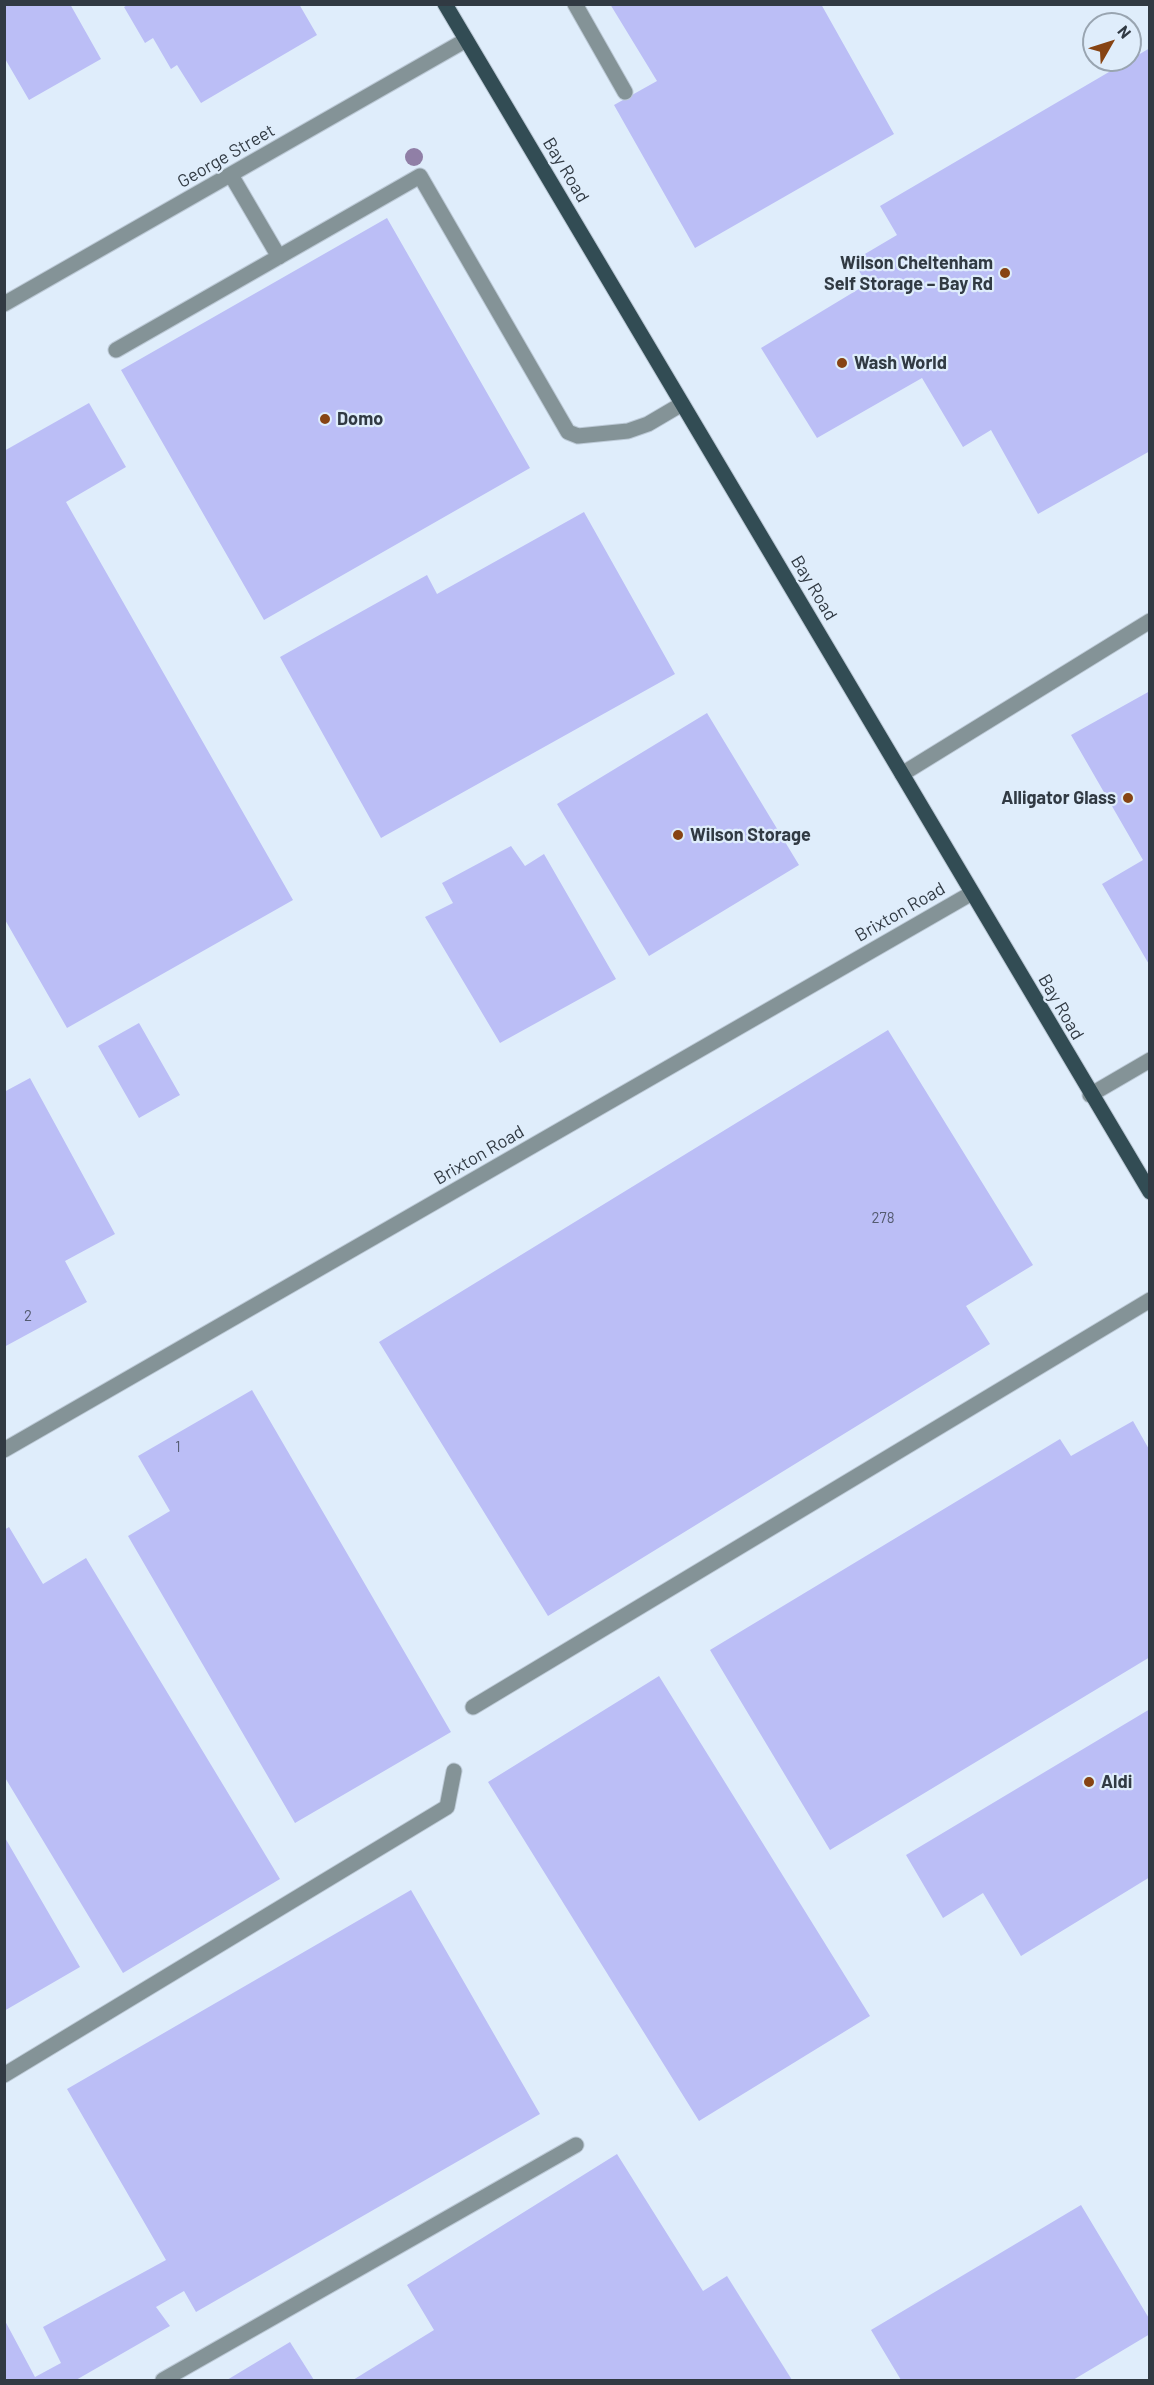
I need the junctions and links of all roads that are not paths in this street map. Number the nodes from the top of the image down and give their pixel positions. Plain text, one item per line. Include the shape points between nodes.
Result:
1 (444, 4) edge
2 (575, 4) edge
3 (466, 40) junction
4 (625, 92) dead end
5 (231, 175) junction
6 (279, 257) junction
7 (4, 304) edge
8 (116, 350) dead end
9 (682, 404) junction
10 (1149, 621) edge
11 (902, 774) junction
12 (972, 892) junction
13 (1149, 1060) edge
14 (1090, 1095) junction
15 (1149, 1192) edge
16 (1149, 1300) edge
17 (4, 1450) edge
18 (473, 1707) dead end
19 (454, 1771) dead end
20 (4, 2075) edge
21 (576, 2145) dead end
22 (163, 2380) edge

1 - 3 main road, Bay Road
2 - 4 street
3 - 5 street, George Street
3 - 9 main road, Bay Road
5 - 6 street
5 - 7 street, George Street
6 - 8 street
6 - 9 street via 420,176 568,432 578,436 628,431
9 - 11 main road, Bay Road
10 - 11 street
11 - 12 main road, Bay Road
12 - 14 main road, Bay Road
12 - 17 street, Brixton Road
13 - 14 street
14 - 15 main road, Bay Road
16 - 18 street
19 - 20 street via 447,1807
21 - 22 street

